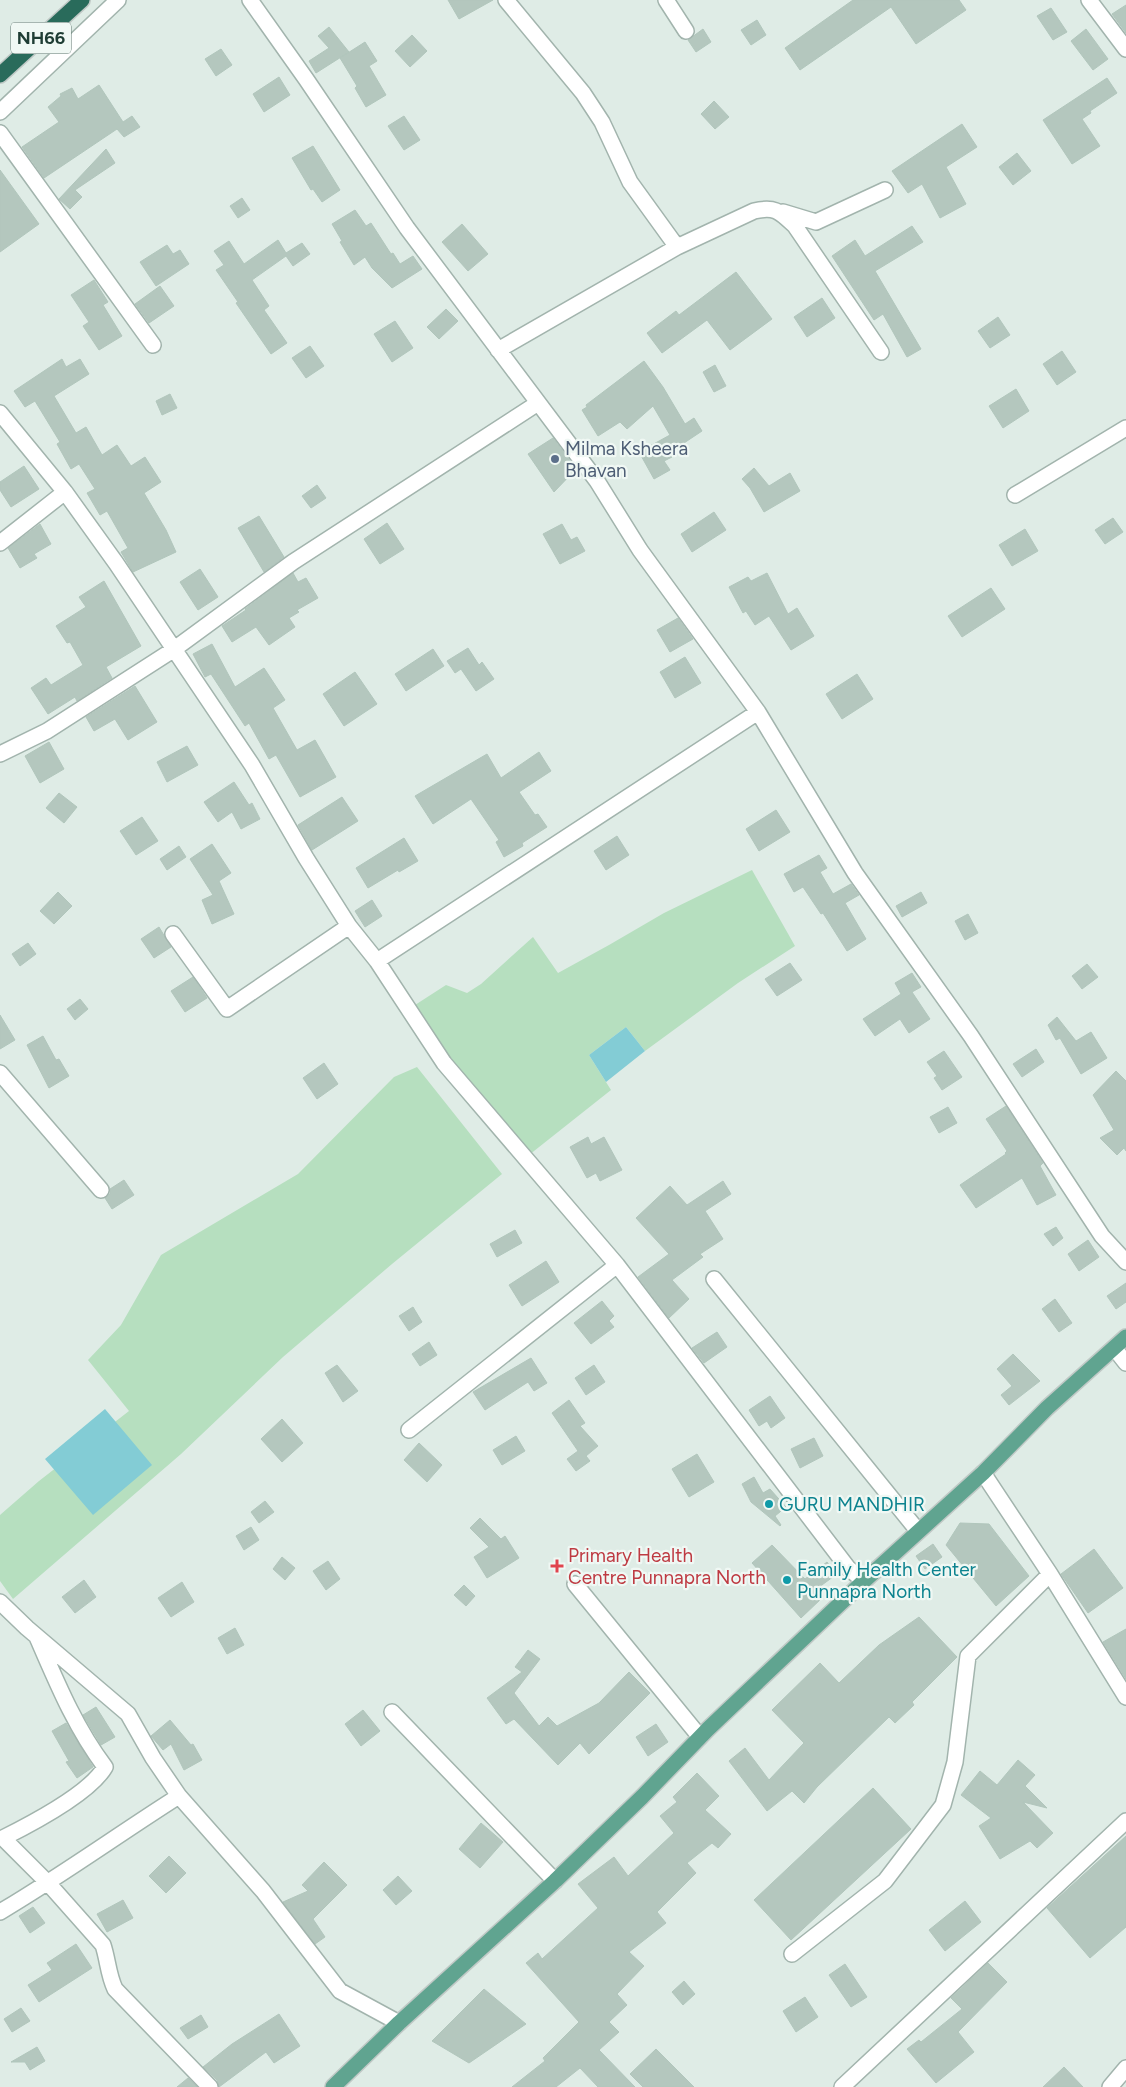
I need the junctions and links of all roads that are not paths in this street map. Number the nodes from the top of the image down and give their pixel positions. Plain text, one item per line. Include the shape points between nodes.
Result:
1 (82, 0) edge
2 (118, 0) edge
3 (250, 0) edge
4 (506, 0) edge
5 (666, 0) edge
6 (1088, 0) edge
7 (686, 31) dead end
8 (1126, 49) edge
9 (0, 75) edge
10 (0, 112) edge
11 (0, 132) edge
12 (886, 190) dead end
13 (779, 211) junction
14 (677, 248) junction
15 (153, 345) dead end
16 (498, 350) junction
17 (881, 352) dead end
18 (538, 403) junction
19 (0, 413) edge
20 (1126, 428) edge
21 (65, 492) junction
22 (1015, 495) dead end
23 (0, 543) edge
24 (173, 650) junction
25 (758, 712) junction
26 (0, 754) edge
27 (348, 926) junction
28 (173, 934) dead end
29 (377, 960) junction
30 (0, 1073) edge
31 (101, 1190) dead end
32 (1126, 1262) edge
33 (617, 1265) junction
34 (714, 1279) dead end
35 (1126, 1338) edge
36 (1115, 1349) junction
37 (1126, 1363) edge
38 (409, 1430) dead end
39 (983, 1473) junction
40 (918, 1531) junction
41 (1050, 1574) junction
42 (864, 1581) junction
43 (575, 1584) dead end
44 (0, 1602) edge
45 (37, 1637) junction
46 (1126, 1697) edge
47 (392, 1712) dead end
48 (700, 1737) junction
49 (179, 1796) junction
50 (1126, 1821) edge
51 (555, 1881) junction
52 (48, 1883) junction
53 (0, 1912) edge
54 (792, 1954) dead end
55 (399, 2023) junction
56 (1126, 2068) edge
57 (210, 2087) edge
58 (333, 2087) edge
59 (842, 2087) edge
60 (1110, 2087) edge

1 - 9 highway, NH66
2 - 10 street
3 - 16 street via 407,228
4 - 14 street via 583,93 602,122 630,182
5 - 7 street
6 - 8 street
11 - 15 street
12 - 13 street via 816,222
13 - 14 street via 767,208 754,211
13 - 17 street via 795,226
14 - 16 street
16 - 18 street
18 - 24 street via 293,562
18 - 25 street via 597,481 640,550
19 - 21 street
20 - 22 street
21 - 23 street
21 - 24 street
24 - 26 street via 47,731
24 - 27 street via 252,765
25 - 29 street
25 - 32 street via 855,873 971,1036 1102,1236
27 - 28 street via 228,1009
27 - 29 street
29 - 33 street via 444,1063
30 - 31 street
33 - 38 street
33 - 42 street via 848,1568
34 - 40 street
35 - 36 main road
36 - 37 street
36 - 39 main road via 1047,1408
39 - 40 main road
39 - 41 street
40 - 42 main road
41 - 46 street
41 - 54 street via 968,1656 955,1762 943,1805 885,1881
42 - 48 main road
43 - 48 street
44 - 45 street
45 - 49 street via 128,1714
45 - 52 street via 70,1714 105,1767 99,1778 39,1820 3,1838
47 - 51 street
48 - 51 main road
49 - 52 street
49 - 55 street via 263,1891 340,1991
50 - 59 street
51 - 55 main road
52 - 53 street
52 - 57 street via 103,1945 115,1989
55 - 58 main road
56 - 60 street

